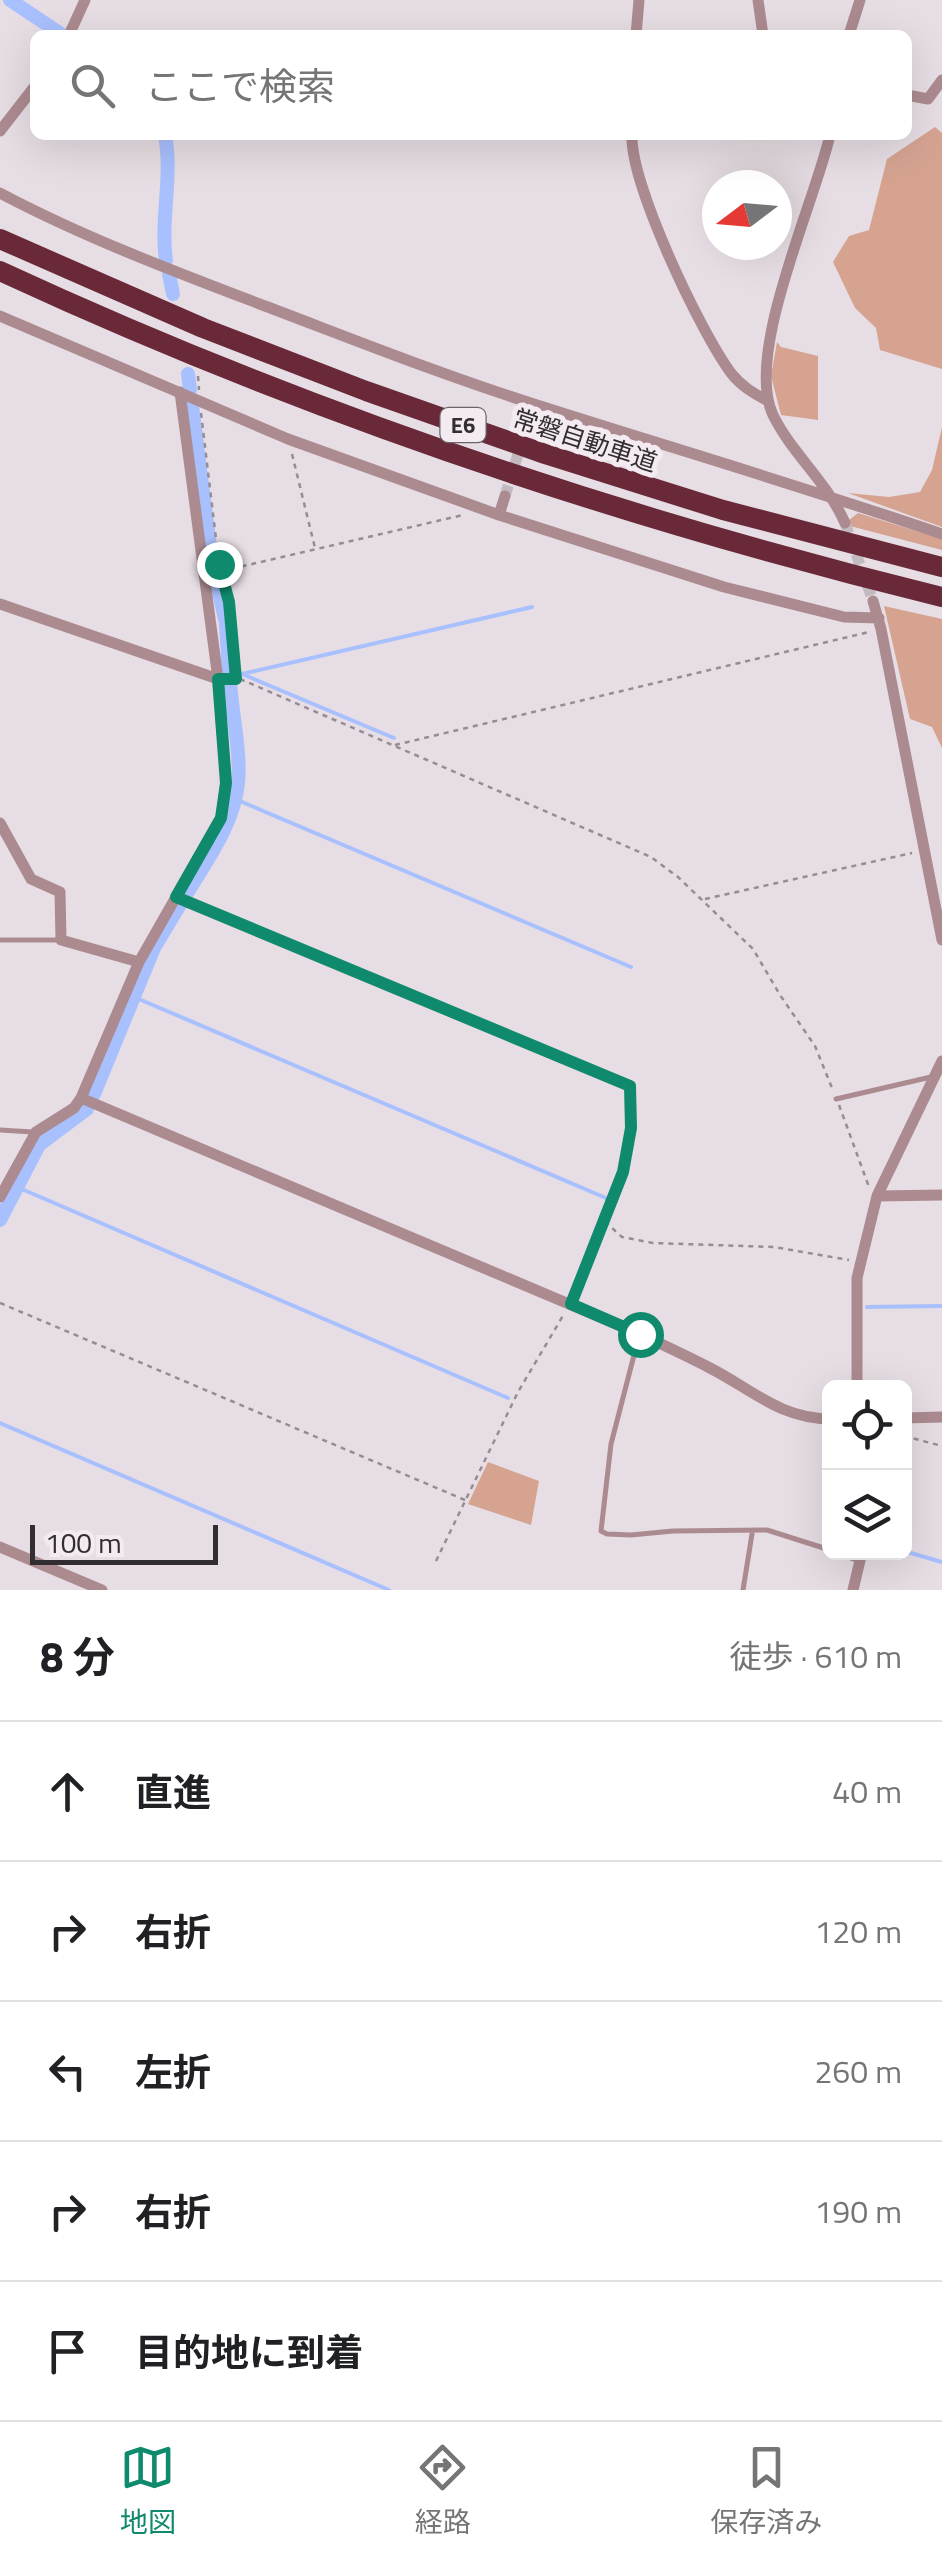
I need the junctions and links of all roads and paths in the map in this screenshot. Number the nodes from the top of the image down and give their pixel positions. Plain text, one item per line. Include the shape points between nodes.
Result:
1 (85, 0) edge
2 (639, 0) edge
3 (758, 0) edge
4 (860, 0) edge
5 (71, 30) edge
6 (636, 30) edge
7 (762, 30) edge
8 (851, 30) edge
9 (942, 80) edge
10 (30, 92) edge
11 (912, 96) edge
12 (0, 131) edge
13 (632, 140) edge
14 (829, 140) edge
15 (0, 193) edge
16 (0, 240) edge
17 (0, 270) edge
18 (0, 316) edge
19 (180, 392) junction
20 (200, 400) junction
21 (768, 401) junction
22 (533, 404) junction
23 (528, 422) tunnel mouth
24 (288, 439) junction
25 (505, 496) tunnel mouth
26 (833, 496) junction
27 (485, 510) junction
28 (499, 515) junction
29 (845, 523) tunnel mouth
30 (942, 534) edge
31 (316, 549) junction
32 (942, 567) edge
33 (221, 571) junction
34 (942, 597) edge
35 (873, 601) tunnel mouth
36 (0, 604) edge
37 (880, 623) junction
38 (218, 679) junction
39 (236, 679) junction
40 (394, 745) junction
41 (0, 824) edge
42 (925, 850) junction
43 (176, 897) junction
44 (704, 900) junction
45 (0, 940) edge
46 (60, 940) junction
47 (942, 940) edge
48 (139, 962) junction
49 (942, 1061) edge
50 (935, 1076) junction
51 (81, 1098) junction
52 (836, 1099) junction
53 (0, 1130) edge
54 (36, 1132) junction
55 (942, 1195) edge
56 (876, 1196) junction
57 (0, 1197) edge
58 (603, 1220) junction
59 (860, 1262) junction
60 (0, 1303) edge
61 (571, 1304) junction
62 (640, 1334) junction
63 (857, 1380) edge
64 (942, 1417) edge
65 (912, 1418) edge
66 (822, 1419) edge
67 (912, 1438) edge
68 (942, 1446) edge
69 (464, 1500) junction
70 (752, 1532) junction
71 (0, 1547) edge
72 (822, 1548) edge
73 (861, 1560) edge
74 (436, 1561) dead end
75 (102, 1590) edge
76 (743, 1590) edge
77 (853, 1590) edge

1 - 5 street
2 - 6 street
3 - 7 street
4 - 8 street
9 - 11 street via 928,99
10 - 12 street
13 - 21 street via 644,196 691,300 730,372
14 - 21 street via 773,330
15 - 22 street via 177,272
16 - 32 highway, 常磐自動車道 / E6 via 203,328 473,429 722,510
17 - 34 highway, E6 via 196,357 536,482
18 - 19 street
19 - 20 street
19 - 38 street
20 - 24 street
20 - 33 path
21 - 26 street
22 - 23 street
22 - 26 street
24 - 27 street
24 - 31 path
25 - 28 street
26 - 29 street
26 - 30 street
27 - 28 street
27 - 31 path
28 - 37 street via 724,587
31 - 33 path
33 - 39 path
35 - 37 street
36 - 38 street
37 - 40 path
37 - 42 street
38 - 39 path
38 - 43 street via 226,783 221,818
39 - 40 path
40 - 44 path via 651,858
41 - 46 street via 31,879 60,892
42 - 44 path
42 - 47 street
43 - 48 street
43 - 58 path via 630,1086 623,1172
44 - 52 path via 754,949 814,1046
45 - 46 lane
46 - 48 street
48 - 51 street
49 - 50 street
50 - 52 lane
50 - 56 street
51 - 54 street
51 - 61 street
52 - 56 path
53 - 54 lane
54 - 57 street
55 - 56 street
56 - 59 street
58 - 59 path via 622,1237 653,1243 774,1246
58 - 61 path
59 - 63 street
60 - 69 path
61 - 62 street
61 - 69 path
62 - 66 street via 783,1411
62 - 70 lane via 611,1444 601,1531
64 - 65 street
67 - 68 path
69 - 74 path
70 - 72 lane via 767,1530
70 - 76 lane
71 - 75 street
73 - 77 street

